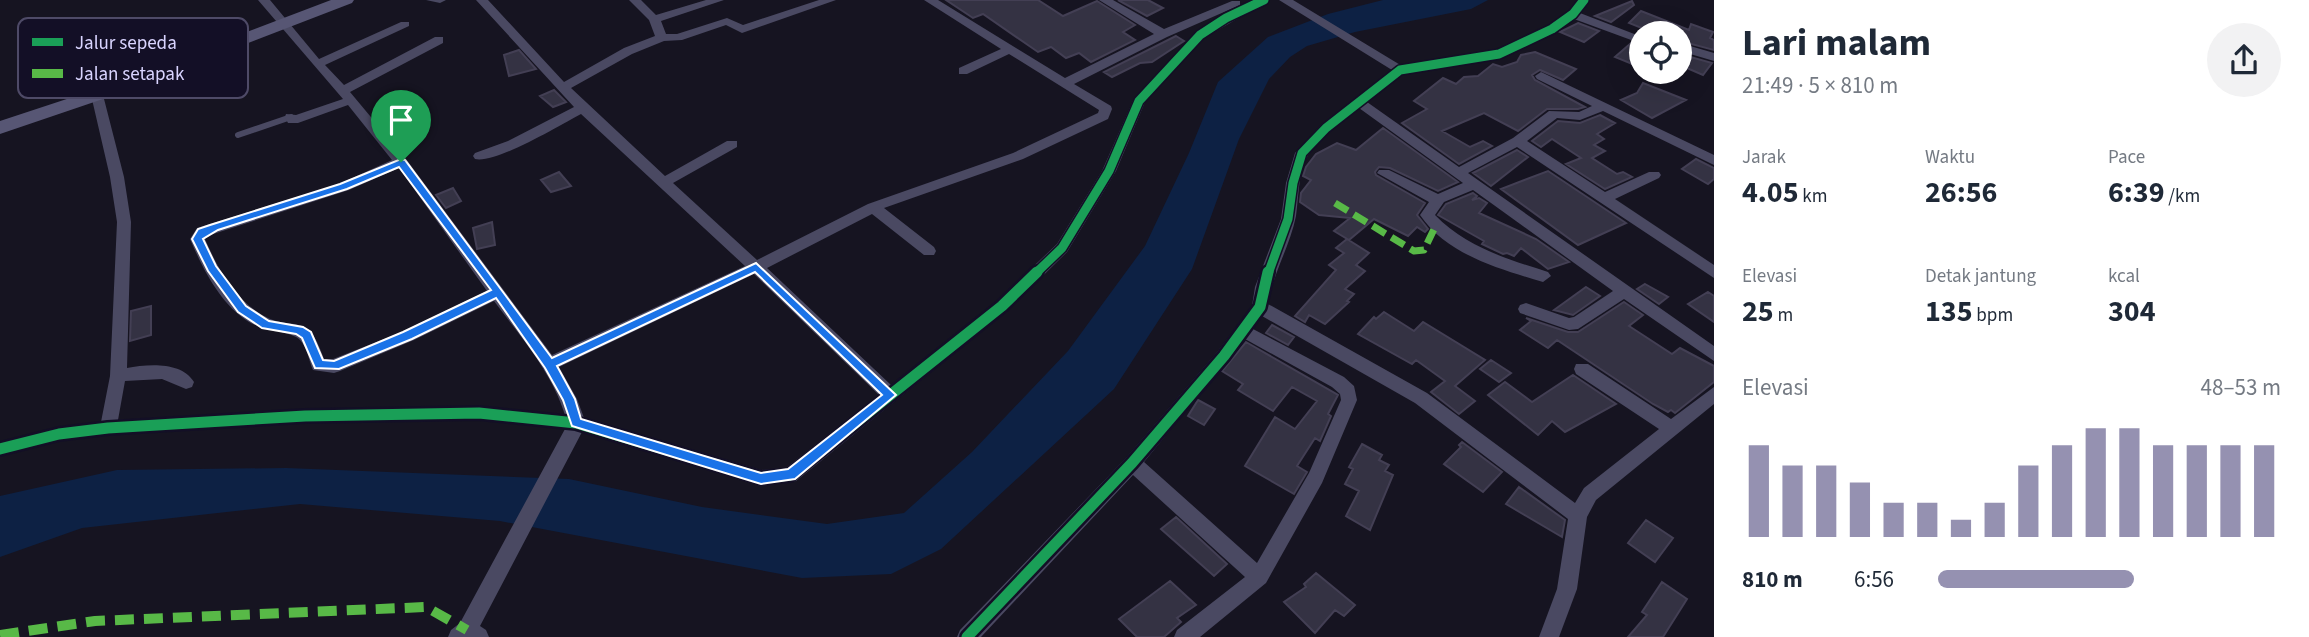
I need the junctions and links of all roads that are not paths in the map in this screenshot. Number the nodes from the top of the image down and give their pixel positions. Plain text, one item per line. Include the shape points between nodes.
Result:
1 (264, 0) edge
2 (346, 0) edge
3 (432, 0) edge
4 (440, 0) edge
5 (482, 0) edge
6 (635, 0) edge
7 (718, 0) edge
8 (830, 0) edge
9 (930, 0) edge
10 (1105, 0) edge
11 (1242, 0) edge
12 (1264, 0) edge
13 (1584, 0) edge
14 (1289, 2) edge
15 (1573, 14) junction
16 (654, 19) junction
17 (405, 24) dead end
18 (284, 25) junction
19 (1163, 34) junction
20 (1629, 36) edge
21 (248, 38) edge
22 (662, 38) junction
23 (439, 40) dead end
24 (1009, 50) junction
25 (1692, 51) edge
26 (1714, 57) edge
27 (317, 64) junction
28 (1400, 70) junction
29 (963, 71) dead end
30 (1541, 76) dead end
31 (1064, 84) junction
32 (564, 87) junction
33 (346, 95) junction
34 (88, 98) edge
35 (98, 98) edge
36 (1360, 103) junction
37 (1604, 106) junction
38 (582, 108) junction
39 (290, 117) joint
40 (0, 128) edge
41 (238, 135) dead end
42 (1518, 141) junction
43 (732, 144) dead end
44 (480, 156) dead end
45 (1714, 161) edge
46 (401, 162) junction
47 (1384, 173) dead end
48 (1460, 173) junction
49 (1654, 175) dead end
50 (664, 182) junction
51 (1475, 184) junction
52 (1605, 198) junction
53 (1439, 199) junction
54 (873, 207) junction
55 (929, 251) dead end
56 (756, 267) junction
57 (1714, 272) edge
58 (1543, 276) dead end
59 (1625, 291) junction
60 (498, 292) junction
61 (1260, 307) junction
62 (1526, 309) dead end
63 (1242, 330) junction
64 (1714, 355) edge
65 (550, 364) junction
66 (1582, 369) dead end
67 (118, 376) junction
68 (186, 382) dead end
69 (1714, 394) edge
70 (890, 395) junction
71 (108, 428) junction
72 (1673, 429) junction
73 (573, 431) junction
74 (0, 449) edge
75 (1132, 463) junction
76 (1578, 516) junction
77 (1259, 577) junction
78 (468, 635) edge
79 (967, 637) edge
80 (1184, 637) edge
81 (1549, 637) edge

1 - 18 street
2 - 18 main road
3 - 4 street
5 - 32 street
6 - 16 street
7 - 16 street
8 - 22 street via 747,27 727,21
9 - 24 street
10 - 19 street
11 - 19 street
12 - 70 street via 1226,18 1178,55 1139,101 1109,171 1062,248 1002,306
13 - 15 street
14 - 28 street
15 - 20 street
15 - 28 street via 1499,54
16 - 22 street
17 - 27 street
18 - 21 main road
18 - 27 street
19 - 31 street
22 - 32 street via 628,51
23 - 33 street
24 - 29 street
24 - 31 street
25 - 26 street
27 - 33 street
28 - 36 street
30 - 37 street
31 - 54 street via 1106,109 1103,116 1018,156
32 - 38 street
33 - 39 street via 293,120
33 - 46 street
34 - 40 main road
35 - 67 street via 124,222
36 - 48 street
36 - 61 street via 1302,153 1288,219
37 - 42 street via 1580,116 1554,114
37 - 45 street
38 - 44 street
38 - 50 street
39 - 41 lane
42 - 48 street
42 - 52 street
43 - 50 street
46 - 60 street
46 - 60 street via 344,187 202,232 197,239 242,309 267,324 299,330 319,365 325,367 408,336
47 - 53 street
48 - 51 street
49 - 52 street
50 - 56 street
51 - 53 street
51 - 59 street
52 - 57 street
53 - 58 street via 1427,215 1465,248
54 - 55 street
54 - 56 street
56 - 65 street
56 - 70 street
59 - 62 street via 1578,323
59 - 64 street
60 - 65 street
61 - 63 street
61 - 76 street via 1421,398
63 - 75 street
63 - 77 street via 1338,382 1348,391 1349,400 1316,477
65 - 73 street via 569,399
66 - 72 street
67 - 68 street via 142,370 179,376
67 - 71 street
69 - 72 street
70 - 73 street via 790,475 775,478
71 - 73 street via 305,416 467,413
71 - 74 street
72 - 76 street via 1590,494
73 - 78 street
75 - 77 street
75 - 79 street
76 - 81 street via 1567,589
77 - 80 street

